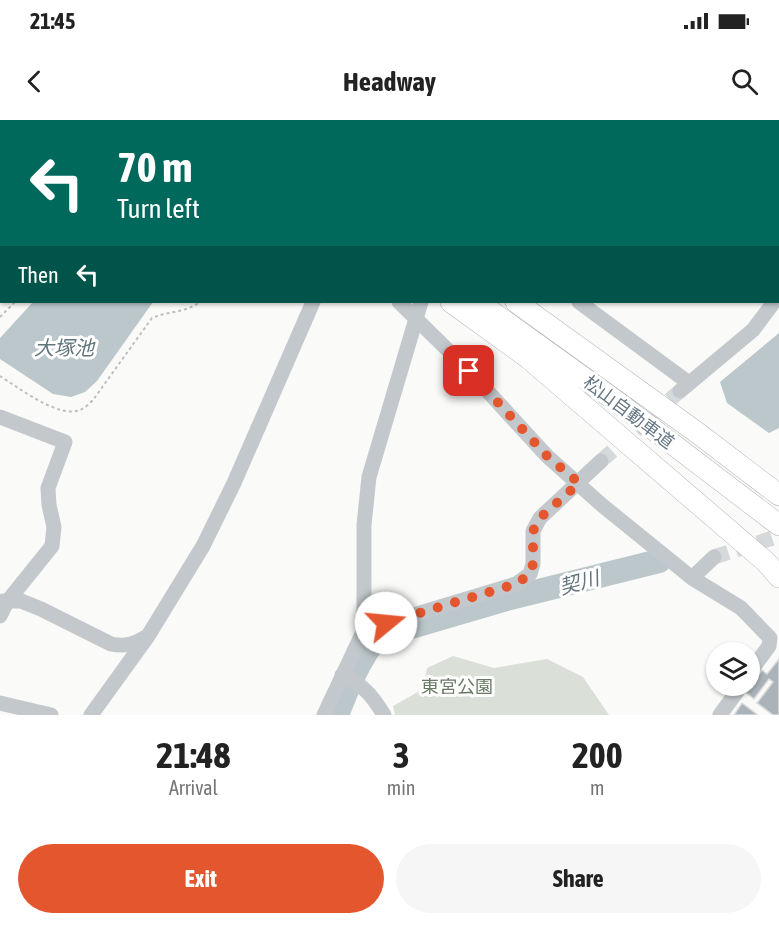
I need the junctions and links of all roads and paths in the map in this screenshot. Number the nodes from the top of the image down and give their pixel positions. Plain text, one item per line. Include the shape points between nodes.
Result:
1 (14, 303) edge
2 (198, 303) edge
3 (313, 303) edge
4 (400, 303) edge
5 (421, 303) edge
6 (452, 303) edge
7 (479, 303) edge
8 (517, 303) edge
9 (580, 303) edge
10 (773, 303) edge
11 (0, 316) edge
12 (417, 317) junction
13 (0, 376) edge
14 (0, 417) edge
15 (699, 434) junction
16 (601, 461) tunnel mouth
17 (579, 483) junction
18 (779, 489) edge
19 (779, 495) edge
20 (779, 525) edge
21 (714, 557) tunnel mouth
22 (692, 578) junction
23 (779, 578) edge
24 (2, 606) edge
25 (364, 630) junction
26 (148, 636) junction
27 (760, 658) edge
28 (342, 675) junction
29 (734, 696) edge
30 (0, 703) edge
31 (51, 715) edge
32 (91, 715) edge
33 (324, 715) edge
34 (384, 715) edge
35 (720, 715) edge

1 - 11 path
2 - 13 path via 152,318 81,411 44,404
3 - 26 street via 203,546
4 - 12 street
5 - 12 street
6 - 23 highway via 526,357 766,562
7 - 20 highway, 松山自動車道
8 - 15 highway, 松山自動車道
9 - 10 street via 684,387 753,330
12 - 17 street via 547,456
12 - 25 street via 369,477 364,525
14 - 24 street via 65,442 48,488 54,527 52,546
15 - 18 highway
15 - 19 highway, 松山自動車道
16 - 17 street
17 - 22 street
17 - 25 street via 540,518 533,531 530,574 516,584
21 - 22 street
22 - 27 street via 741,608 770,638
24 - 26 street via 21,601 111,644 133,645
25 - 28 street
26 - 32 street
28 - 33 street
28 - 34 street via 361,684
29 - 35 street
30 - 31 street

